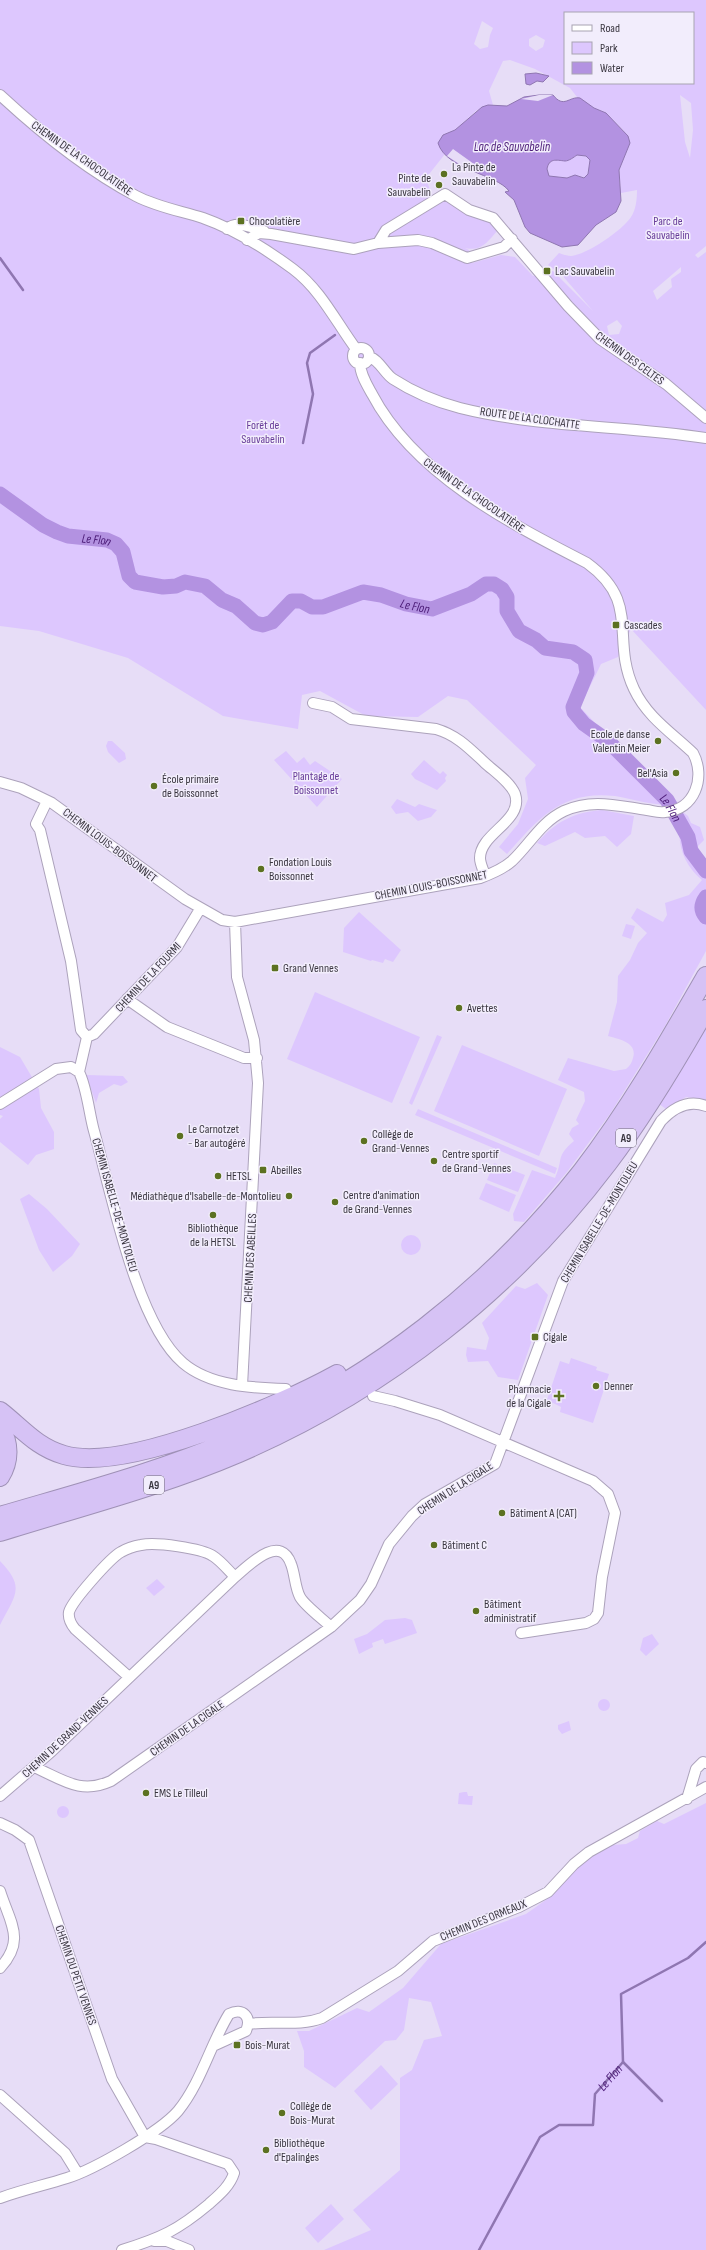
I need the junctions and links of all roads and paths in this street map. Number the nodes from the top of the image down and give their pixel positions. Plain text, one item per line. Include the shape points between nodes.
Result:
1 (0, 95) edge
2 (227, 229) junction
3 (276, 234) junction
4 (512, 238) junction
5 (246, 240) junction
6 (378, 244) junction
7 (356, 349) junction
8 (369, 357) junction
9 (360, 363) junction
10 (706, 418) edge
11 (706, 438) edge
12 (622, 620) joint
13 (313, 703) dead end
14 (0, 782) edge
15 (47, 801) junction
16 (485, 876) junction
17 (200, 909) junction
18 (235, 922) junction
19 (706, 976) edge
20 (127, 1000) junction
21 (706, 1009) edge
22 (87, 1037) junction
23 (257, 1058) junction
24 (79, 1072) junction
25 (0, 1104) edge
26 (706, 1106) edge
27 (520, 1248) junction
28 (242, 1386) junction
29 (286, 1389) dead end
30 (373, 1396) dead end
31 (0, 1411) edge
32 (0, 1427) edge
33 (504, 1442) junction
34 (0, 1477) edge
35 (0, 1516) edge
36 (35, 1521) junction
37 (0, 1532) edge
38 (0, 1537) edge
39 (235, 1577) junction
40 (331, 1627) junction
41 (521, 1633) dead end
42 (129, 1677) junction
43 (706, 1763) edge
44 (34, 1767) junction
45 (706, 1787) edge
46 (0, 1796) edge
47 (687, 1799) junction
48 (0, 1823) edge
49 (0, 1891) edge
50 (0, 1968) edge
51 (249, 2024) junction
52 (213, 2046) junction
53 (0, 2095) edge
54 (145, 2137) junction
55 (78, 2174) junction
56 (0, 2198) edge
57 (152, 2241) junction
58 (122, 2250) edge
59 (189, 2250) edge

1 - 2 street, CHEMIN DE LA CHOCOLATIÈRE via 54,142 137,197
2 - 3 street via 231,225 240,225
2 - 5 street, CHEMIN DE LA CHOCOLATIÈRE
3 - 5 street via 259,233
3 - 6 street via 354,249
4 - 6 street via 504,246 490,253 467,258 432,243 418,240
4 - 6 street, CHEMIN DES CELTES via 494,218 469,210 444,194 386,230
4 - 10 street, CHEMIN DES CELTES via 568,306 600,339 666,384
5 - 7 street, CHEMIN DE LA CHOCOLATIÈRE via 293,269 306,281 327,305
7 - 8 street via 365,349
7 - 9 street via 354,358
8 - 9 street via 364,363
8 - 11 street, ROUTE DE LA CLOCHATTE via 374,358 392,378 407,387 459,408 548,423 623,428
9 - 12 street, CHEMIN DE LA CHOCOLATIÈRE via 365,381 379,407 400,437 416,453 442,475 509,522 597,570 618,597
12 - 16 street, CHEMIN LOUIS-BOISSONNET via 625,659 638,697 656,720 694,753 700,774 698,789 683,806 667,812 602,803 577,806 549,820 510,862
13 - 16 street via 332,707 351,719 447,732 509,785 515,795 515,807 511,815 482,847 480,859
14 - 15 street, CHEMIN LOUIS-BOISSONNET via 21,788
15 - 17 street, CHEMIN LOUIS-BOISSONNET via 72,816
15 - 22 street via 36,824 40,830 52,875 71,961 80,1030
16 - 18 street, CHEMIN LOUIS-BOISSONNET
17 - 18 street, CHEMIN LOUIS-BOISSONNET via 222,920
17 - 20 street, CHEMIN DE LA FOURMI via 177,947
18 - 23 street, CHEMIN DES ABEILLES via 238,988
19 - 27 highway, A9 via 623,1114
20 - 22 street, CHEMIN DE LA FOURMI via 94,1034
20 - 23 street via 167,1027 244,1058
21 - 27 highway, A9 via 623,1143 581,1198
22 - 24 street, CHEMIN ISABELLE-DE-MONTOLIEU
23 - 28 street, CHEMIN DES ABEILLES via 254,1192
24 - 25 street via 71,1067 56,1069
24 - 28 street, CHEMIN ISABELLE-DE-MONTOLIEU via 121,1234 152,1322 167,1346 183,1363 205,1375
26 - 33 street, CHEMIN ISABELLE-DE-MONTOLIEU via 688,1103 678,1107 661,1121 562,1281
27 - 31 highway via 371,1354 288,1398 201,1433 133,1452 95,1458 75,1458 40,1445
27 - 35 highway, A9 via 416,1334 357,1375 295,1411 181,1460
27 - 36 highway, A9 via 482,1300 425,1346 365,1387 308,1420 237,1454 191,1472
28 - 29 street, CHEMIN ISABELLE-DE-MONTOLIEU
30 - 33 street via 428,1410
32 - 34 highway via 7,1448 5,1466
33 - 40 street, CHEMIN DE LA CIGALE via 495,1464 425,1504 412,1516 390,1544 371,1584 360,1600
33 - 41 street via 593,1481 608,1494 615,1513 602,1577 598,1613 594,1619 586,1623
36 - 37 highway, A9
36 - 38 highway
39 - 40 street, CHEMIN DE GRAND-VENNES via 262,1555 280,1551 291,1563 300,1597
39 - 42 street, CHEMIN DE GRAND-VENNES
39 - 42 street via 214,1556 206,1552 156,1544 140,1545 121,1552 106,1564 72,1605 69,1613 70,1622
40 - 44 street, CHEMIN DE LA CIGALE via 98,1787 86,1788
42 - 44 street, CHEMIN DE GRAND-VENNES
43 - 47 street via 703,1762 696,1769
44 - 46 street, CHEMIN DE GRAND-VENNES
45 - 47 street, CHEMIN DES ORMEAUX
47 - 51 street, CHEMIN DES ORMEAUX via 589,1852 548,1892 519,1907 433,1941 398,1971 322,2018 299,2024
48 - 54 street, CHEMIN DU PETIT VENNES via 29,1840 112,2079
49 - 50 street via 15,1939 9,1959
51 - 52 street via 246,2031
51 - 52 street via 243,2012 235,2011 229,2014
52 - 54 street via 178,2111 165,2124
53 - 55 street via 65,2153
54 - 55 street
54 - 57 street via 228,2164 234,2173 232,2180 221,2193 183,2225
55 - 56 street
57 - 58 street
57 - 59 street via 167,2241

